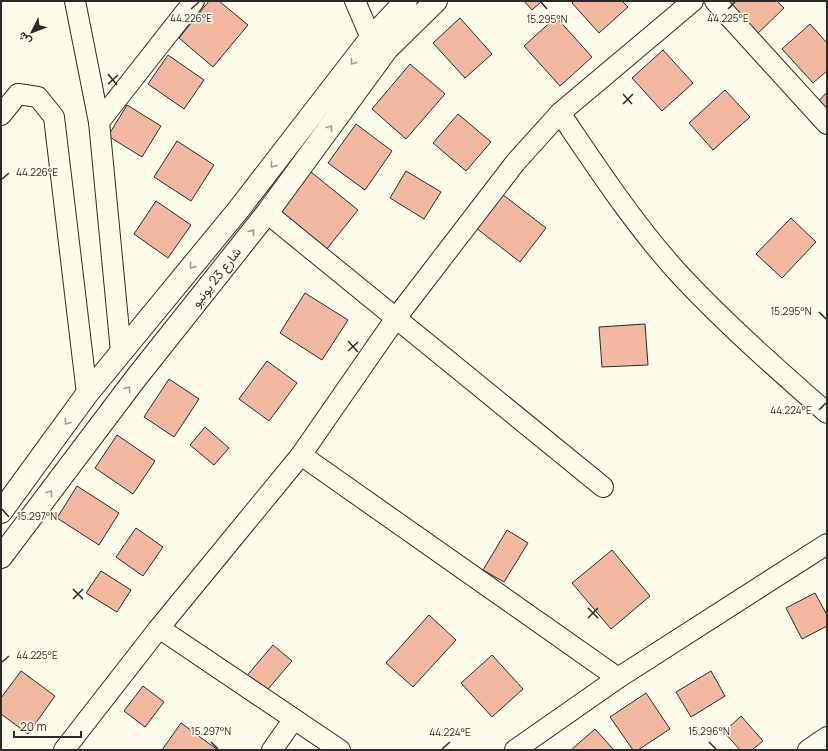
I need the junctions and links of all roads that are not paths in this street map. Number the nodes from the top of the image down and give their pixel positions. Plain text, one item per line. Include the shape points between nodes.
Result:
1 (75, 1) edge
2 (194, 1) edge
3 (355, 1) edge
4 (406, 1) edge
5 (436, 1) edge
6 (693, 1) edge
7 (716, 1) edge
8 (379, 44) junction
9 (560, 112) junction
10 (1, 115) edge
11 (98, 122) junction
12 (827, 124) edge
13 (267, 213) junction
14 (396, 318) junction
15 (121, 352) junction
16 (87, 394) junction
17 (827, 414) edge
18 (301, 455) junction
19 (603, 487) dead end
20 (1, 512) edge
21 (827, 544) edge
22 (1, 557) edge
23 (159, 628) junction
24 (618, 678) junction
25 (294, 720) junction
26 (827, 737) edge
27 (64, 750) edge
28 (272, 750) edge
29 (340, 750) edge
30 (515, 750) edge
31 (808, 750) edge

1 - 11 street
2 - 11 street
3 - 8 street
4 - 8 street, شارع 23 يونيو
5 - 8 street, شارع 23 يونيو
6 - 9 street
7 - 12 street
13 -> 8 street, شارع 23 يونيو
8 -> 15 street, شارع 23 يونيو via 239,208
9 - 14 street via 515,163
9 - 17 street via 619,200 681,275 754,349
10 - 16 street via 18,94 38,97 54,117
11 - 15 street
13 - 14 street
22 -> 13 street, شارع 23 يونيو via 136,378
14 - 18 street
14 - 19 street
15 - 16 street, شارع 23 يونيو
16 -> 20 street, شارع 23 يونيو
18 - 23 street
18 - 24 street
21 - 24 street
23 - 25 street
23 - 27 street
24 - 30 street
25 - 28 street
25 - 29 street
26 - 31 street

